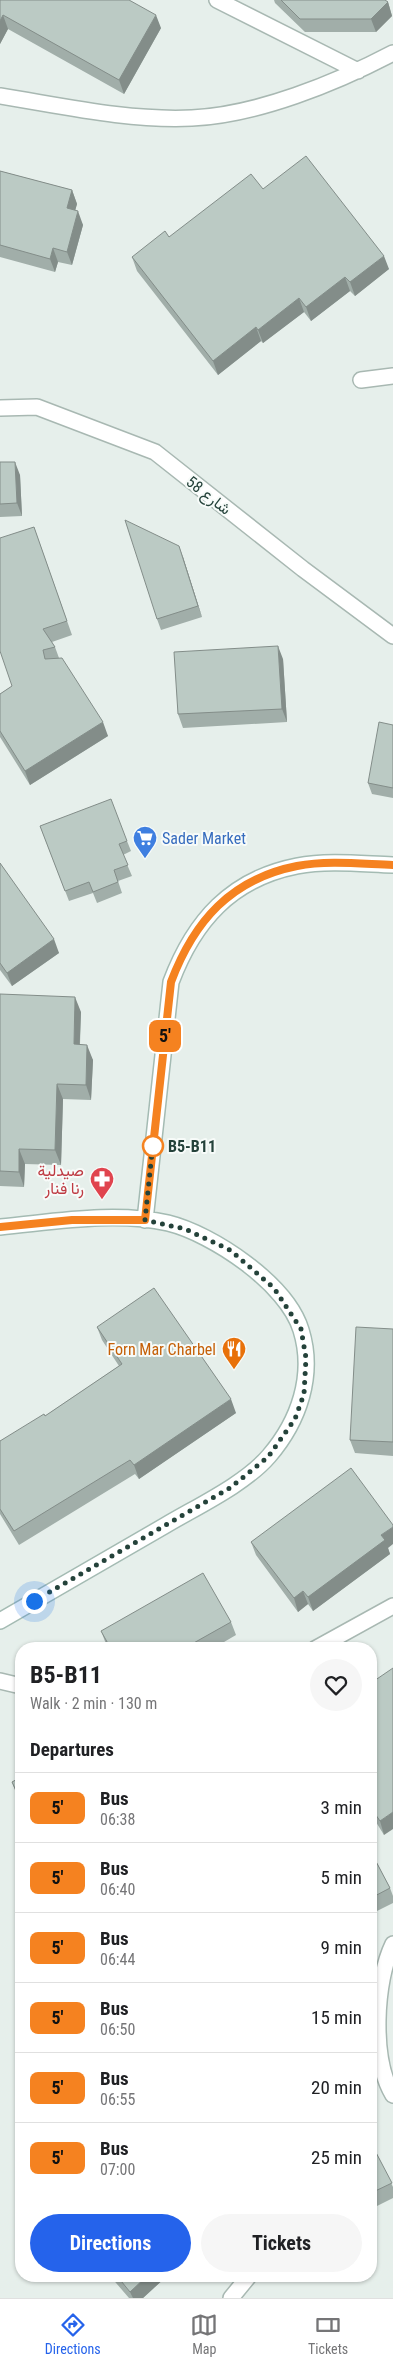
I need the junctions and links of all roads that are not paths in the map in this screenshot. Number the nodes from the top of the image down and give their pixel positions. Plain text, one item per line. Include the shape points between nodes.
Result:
1 (217, 0) edge
2 (393, 53) edge
3 (358, 72) junction
4 (0, 96) edge
5 (393, 376) edge
6 (361, 380) dead end
7 (0, 408) edge
8 (393, 636) edge
9 (393, 865) edge
10 (145, 1220) junction
11 (0, 1226) edge
12 (393, 1606) edge
13 (0, 1621) edge
14 (328, 1642) edge
15 (0, 1681) edge
16 (15, 1685) edge
17 (393, 1944) edge
18 (393, 2095) edge
19 (244, 2282) edge
20 (231, 2298) edge

1 - 3 street
2 - 3 street
3 - 4 street via 251,109 193,118 119,115
5 - 6 street
7 - 8 street, شارع 58 via 37,408 155,452
9 - 10 street via 328,863 297,866 264,876 224,898 192,937 171,982
10 - 11 street via 72,1220
10 - 13 street via 185,1229 230,1250 274,1288 301,1329 306,1358 304,1394 295,1419 268,1457 230,1488
12 - 14 street
15 - 16 street
17 - 18 street via 381,1974 378,2017 379,2052
19 - 20 street

